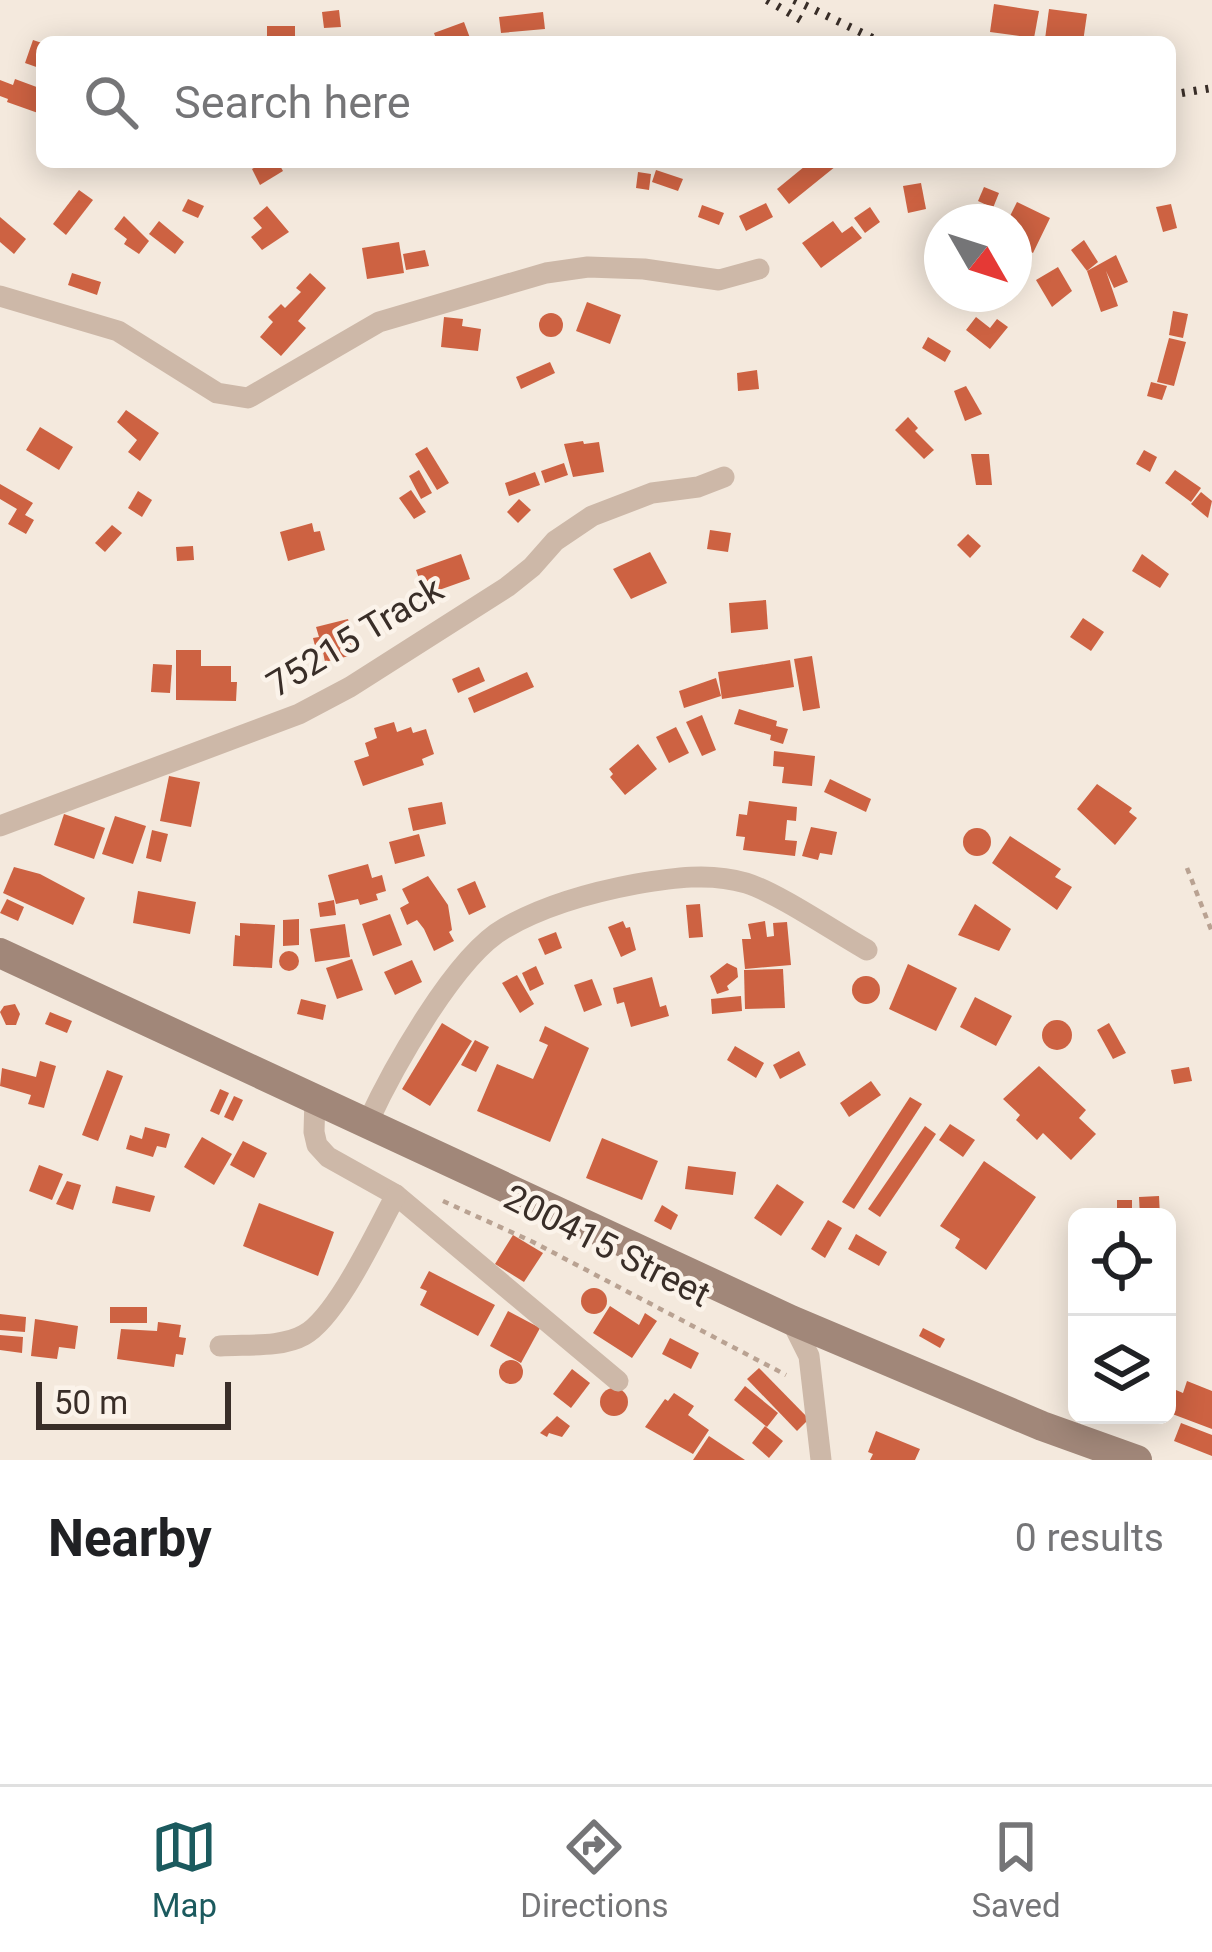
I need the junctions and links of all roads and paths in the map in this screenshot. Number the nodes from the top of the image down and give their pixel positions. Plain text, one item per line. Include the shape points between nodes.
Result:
1 (759, 269) dead end
2 (6, 299) edge
3 (724, 477) dead end
4 (0, 826) edge
5 (1187, 868) dead end
6 (1212, 932) edge
7 (867, 950) dead end
8 (0, 953) edge
9 (315, 1098) junction
10 (368, 1122) junction
11 (396, 1195) junction
12 (431, 1196) dead end
13 (791, 1320) junction
14 (220, 1346) dead end
15 (619, 1382) dead end
16 (816, 1394) junction
17 (821, 1460) edge
18 (1136, 1460) edge

1 - 2 street via 719,280 644,269 546,273 379,322 248,398 218,393 118,331
3 - 4 street, 75215 Track via 592,516 507,587 299,714
5 - 6 path
7 - 10 street via 748,883 702,876 556,905 502,929 474,954
8 - 9 street
9 - 10 street
9 - 11 street via 317,1145
10 - 13 street
11 - 14 street via 315,1327 290,1341
11 - 15 street
12 - 16 path, 200415 Street
13 - 16 street
13 - 18 street
16 - 17 street

